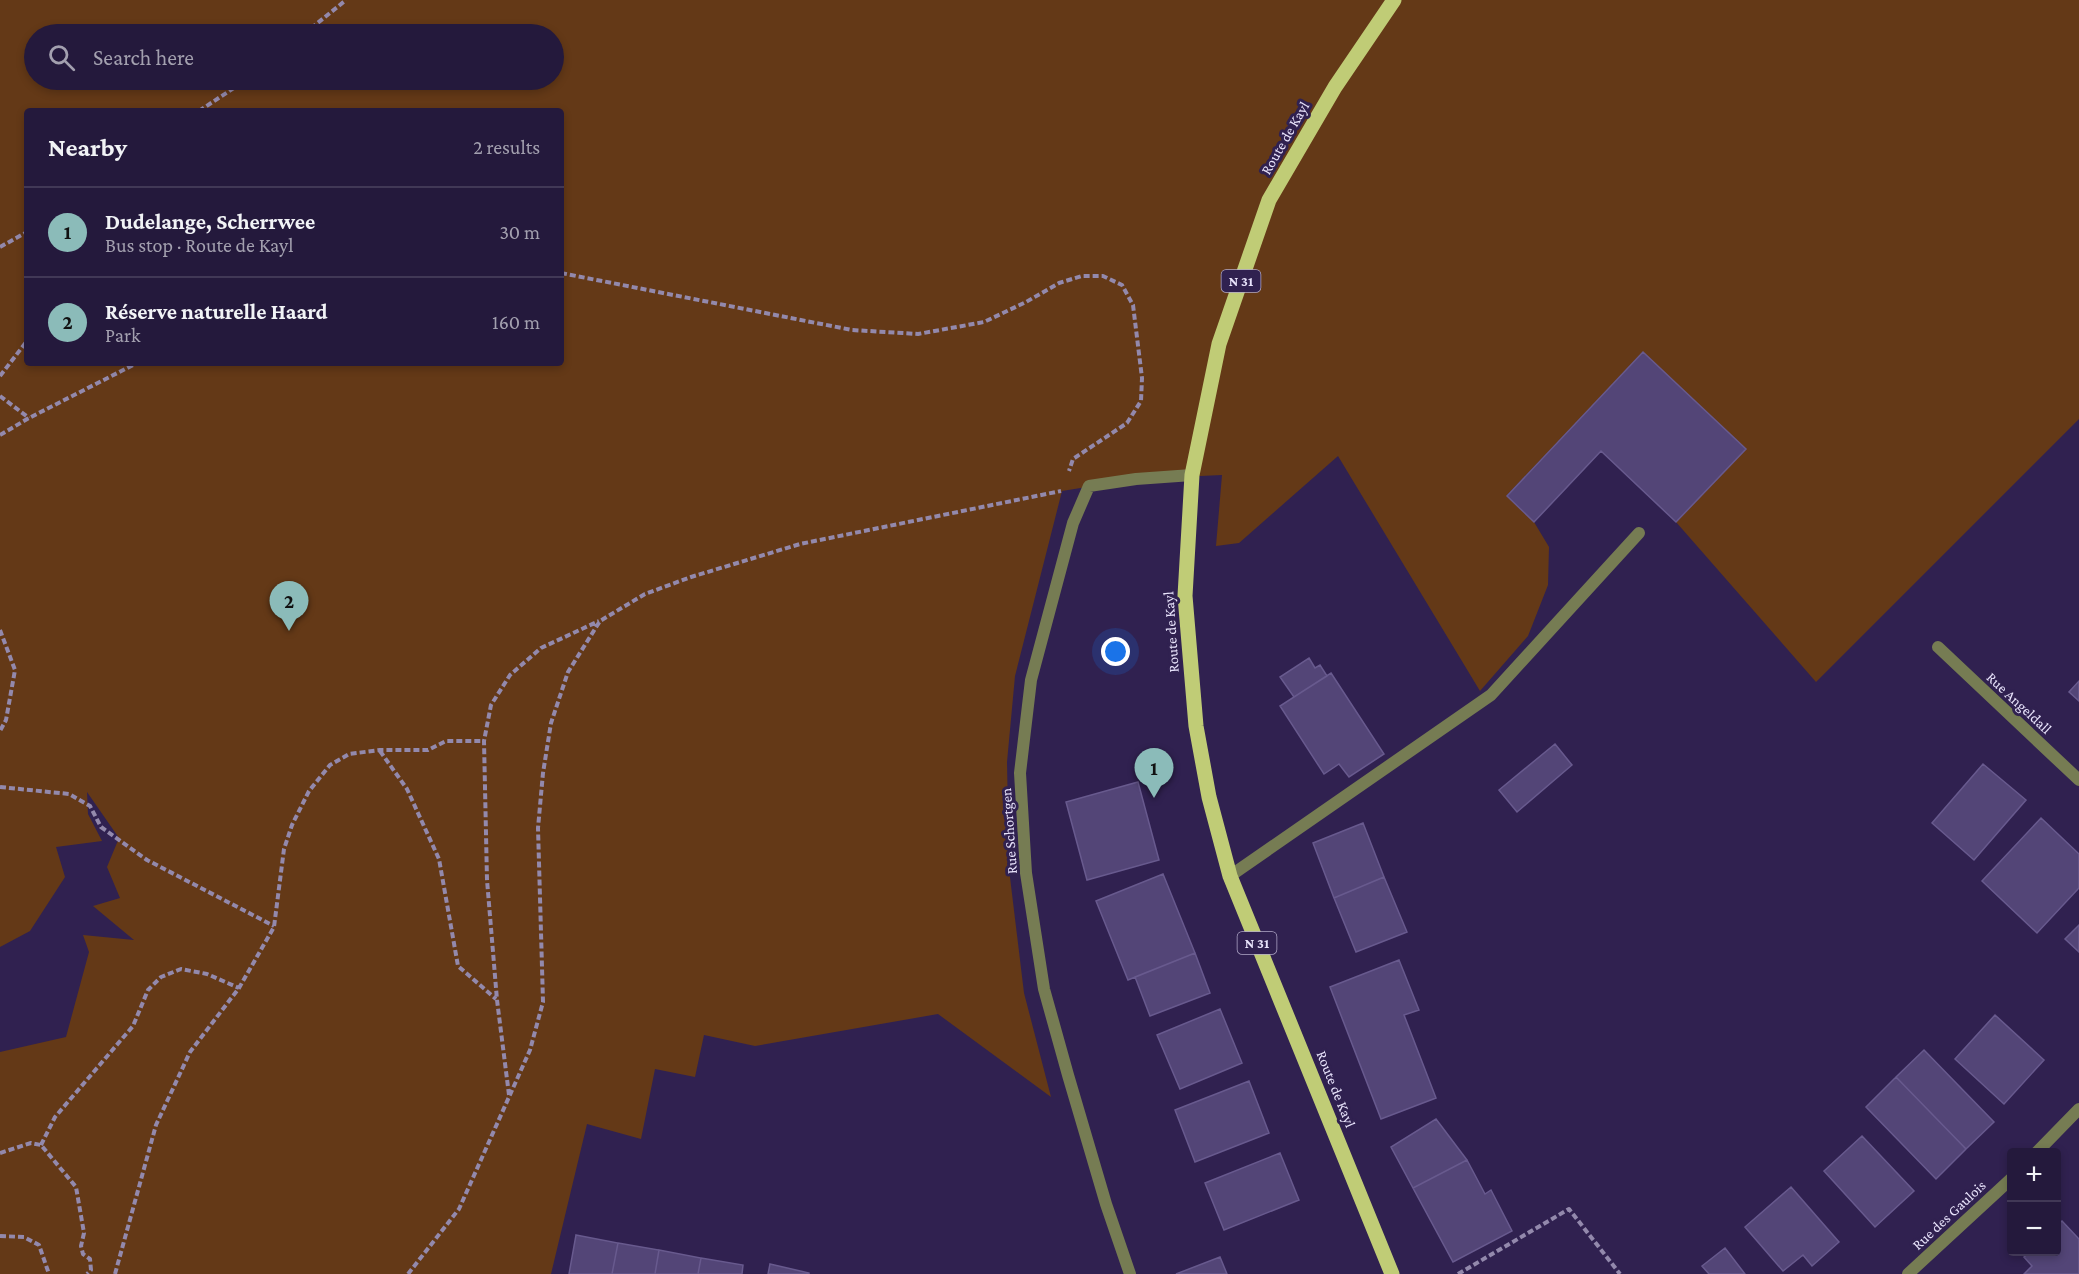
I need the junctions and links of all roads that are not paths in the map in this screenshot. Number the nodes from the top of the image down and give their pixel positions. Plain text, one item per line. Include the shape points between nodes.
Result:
1 (1394, 0) edge
2 (1192, 475) junction
3 (1639, 532) dead end
4 (1938, 647) dead end
5 (2079, 780) edge
6 (1230, 876) junction
7 (2079, 1109) edge
8 (2041, 1148) edge
9 (2007, 1183) edge
10 (1130, 1274) edge
11 (1392, 1274) edge
12 (1908, 1274) edge

1 - 2 main road, Route de Kayl / N 31 via 1335,87 1269,200 1219,344
2 - 6 main road, Route de Kayl / N 31 via 1185,596 1196,726 1209,797
2 - 10 street, Rue Schortgen via 1089,486 1073,523 1031,680 1020,773 1026,873 1044,989
3 - 6 street via 1491,695
4 - 5 street, Rue Angeldall
6 - 11 main road, Route de Kayl / N 31
7 - 8 street
9 - 12 street, Rue des Gaulois

